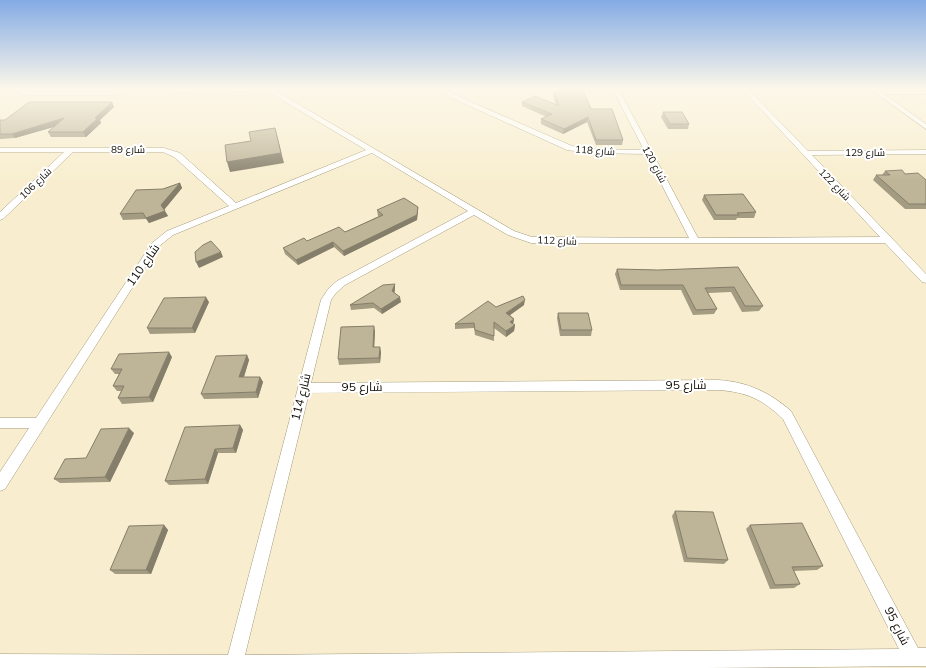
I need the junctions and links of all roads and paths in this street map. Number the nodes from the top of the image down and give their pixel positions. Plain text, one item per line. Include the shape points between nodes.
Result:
1 (320, 119) edge
2 (505, 119) edge
3 (631, 119) edge
4 (773, 119) edge
5 (915, 119) edge
6 (926, 127) edge
7 (0, 150) edge
8 (71, 150) junction
9 (373, 150) junction
10 (648, 152) junction
11 (926, 152) edge
12 (805, 153) junction
13 (235, 207) junction
14 (474, 211) junction
15 (0, 217) edge
16 (695, 240) junction
17 (889, 240) junction
18 (926, 280) edge
19 (304, 388) junction
20 (0, 423) edge
21 (40, 423) junction
22 (0, 484) edge
23 (919, 657) edge
24 (0, 663) edge
25 (234, 664) junction

1 - 9 street, شارع 112
2 - 10 street, شارع 118 via 570,148 589,151
3 - 10 street, شارع 120
4 - 12 street, شارع 122
5 - 6 street
7 - 8 street, شارع 89
8 - 13 street, شارع 89 via 170,151
8 - 15 street, شارع 106
9 - 13 street, شارع 110
9 - 14 street, شارع 112
10 - 16 street, شارع 120
11 - 12 street, شارع 129
12 - 17 street, شارع 122
13 - 21 street, شارع 110 via 170,233 155,245
14 - 16 street, شارع 112 via 520,237 537,240
14 - 19 street, شارع 114 via 347,280 332,291 324,305
16 - 17 street, شارع 112
17 - 18 street, شارع 122
19 - 23 street, شارع 95 via 718,385 755,391 773,401 787,415
19 - 25 street, شارع 114
20 - 21 street
21 - 22 street, شارع 110
23 - 25 street, شارع 95
24 - 25 street, شارع 95

